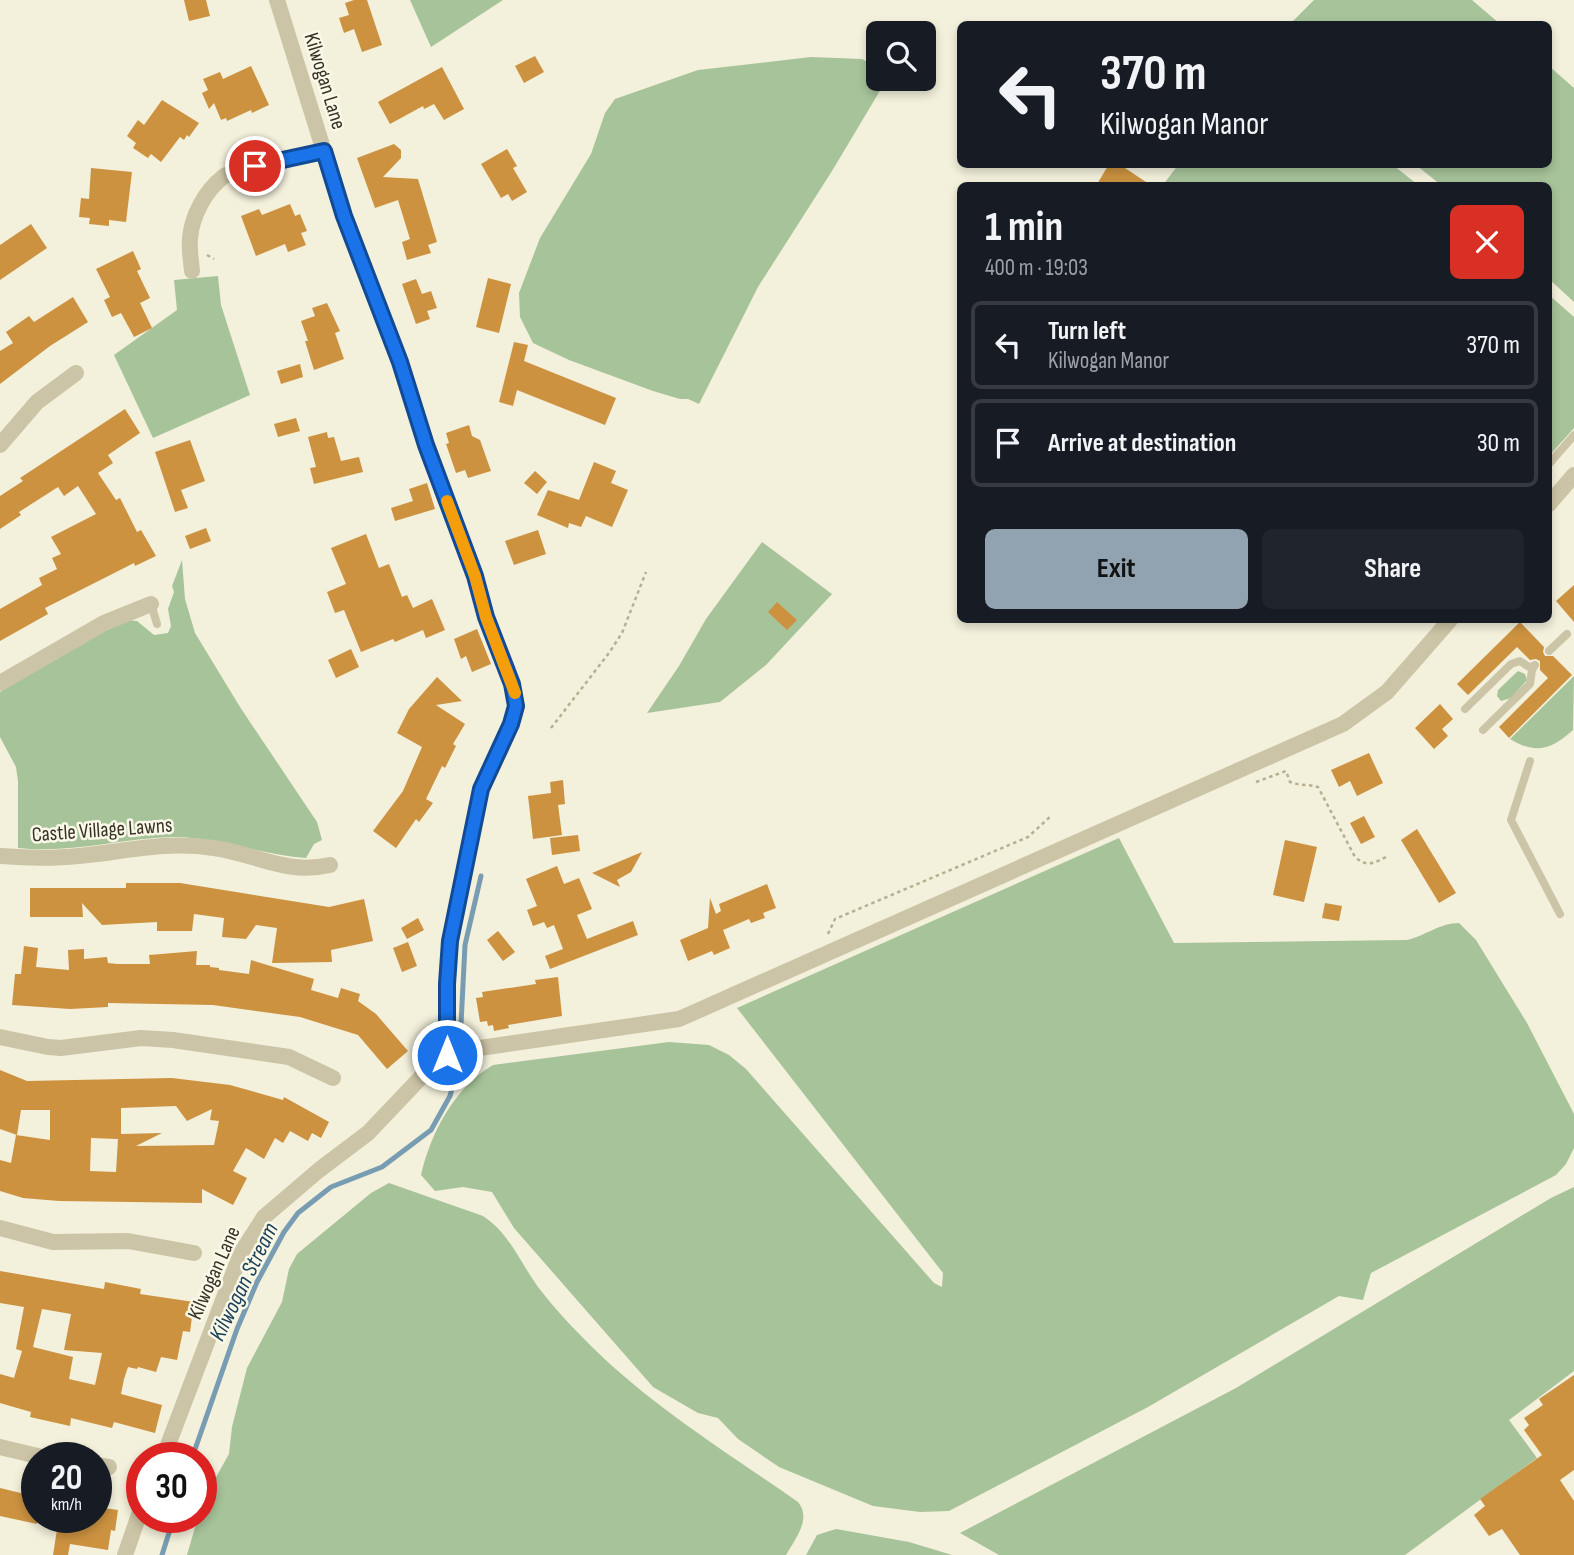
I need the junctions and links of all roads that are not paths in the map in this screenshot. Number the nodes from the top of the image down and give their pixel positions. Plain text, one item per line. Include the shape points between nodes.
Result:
1 (277, 0) edge
2 (324, 151) junction
3 (192, 271) dead end
4 (76, 373) dead end
5 (1574, 435) edge
6 (0, 445) edge
7 (1552, 461) edge
8 (1574, 475) edge
9 (1552, 501) edge
10 (151, 604) joint
11 (1447, 623) edge
12 (158, 624) dead end
13 (1567, 634) dead end
14 (1549, 652) dead end
15 (0, 683) edge
16 (1465, 709) dead end
17 (1483, 730) dead end
18 (1530, 761) dead end
19 (0, 856) edge
20 (330, 865) dead end
21 (1560, 914) dead end
22 (0, 1037) edge
23 (451, 1054) junction
24 (332, 1078) dead end
25 (0, 1228) edge
26 (194, 1253) dead end
27 (169, 1442) edge
28 (0, 1447) edge
29 (21, 1452) edge
30 (132, 1533) edge
31 (124, 1555) edge

1 - 2 street, Kilwogan Lane
2 - 3 street via 224,176 196,214 190,240
2 - 23 street, Kilwogan Lane via 516,695 511,724 481,789 450,941
4 - 6 street via 37,402
5 - 7 lane
8 - 9 street
10 - 12 lane
10 - 15 street via 104,623
11 - 23 street via 1387,692 1343,724 679,1019
13 - 14 lane
16 - 17 lane via 1511,664 1520,661 1534,666 1530,684
18 - 21 lane via 1511,820
19 - 20 street, Castle Village Lawns via 66,857 175,844 217,848 297,869
22 - 24 street via 61,1048 141,1038 173,1040 289,1057
23 - 27 street, Kilwogan Lane via 427,1070 368,1133 264,1217 241,1253
25 - 26 street via 53,1242 128,1241
28 - 29 street
30 - 31 street

